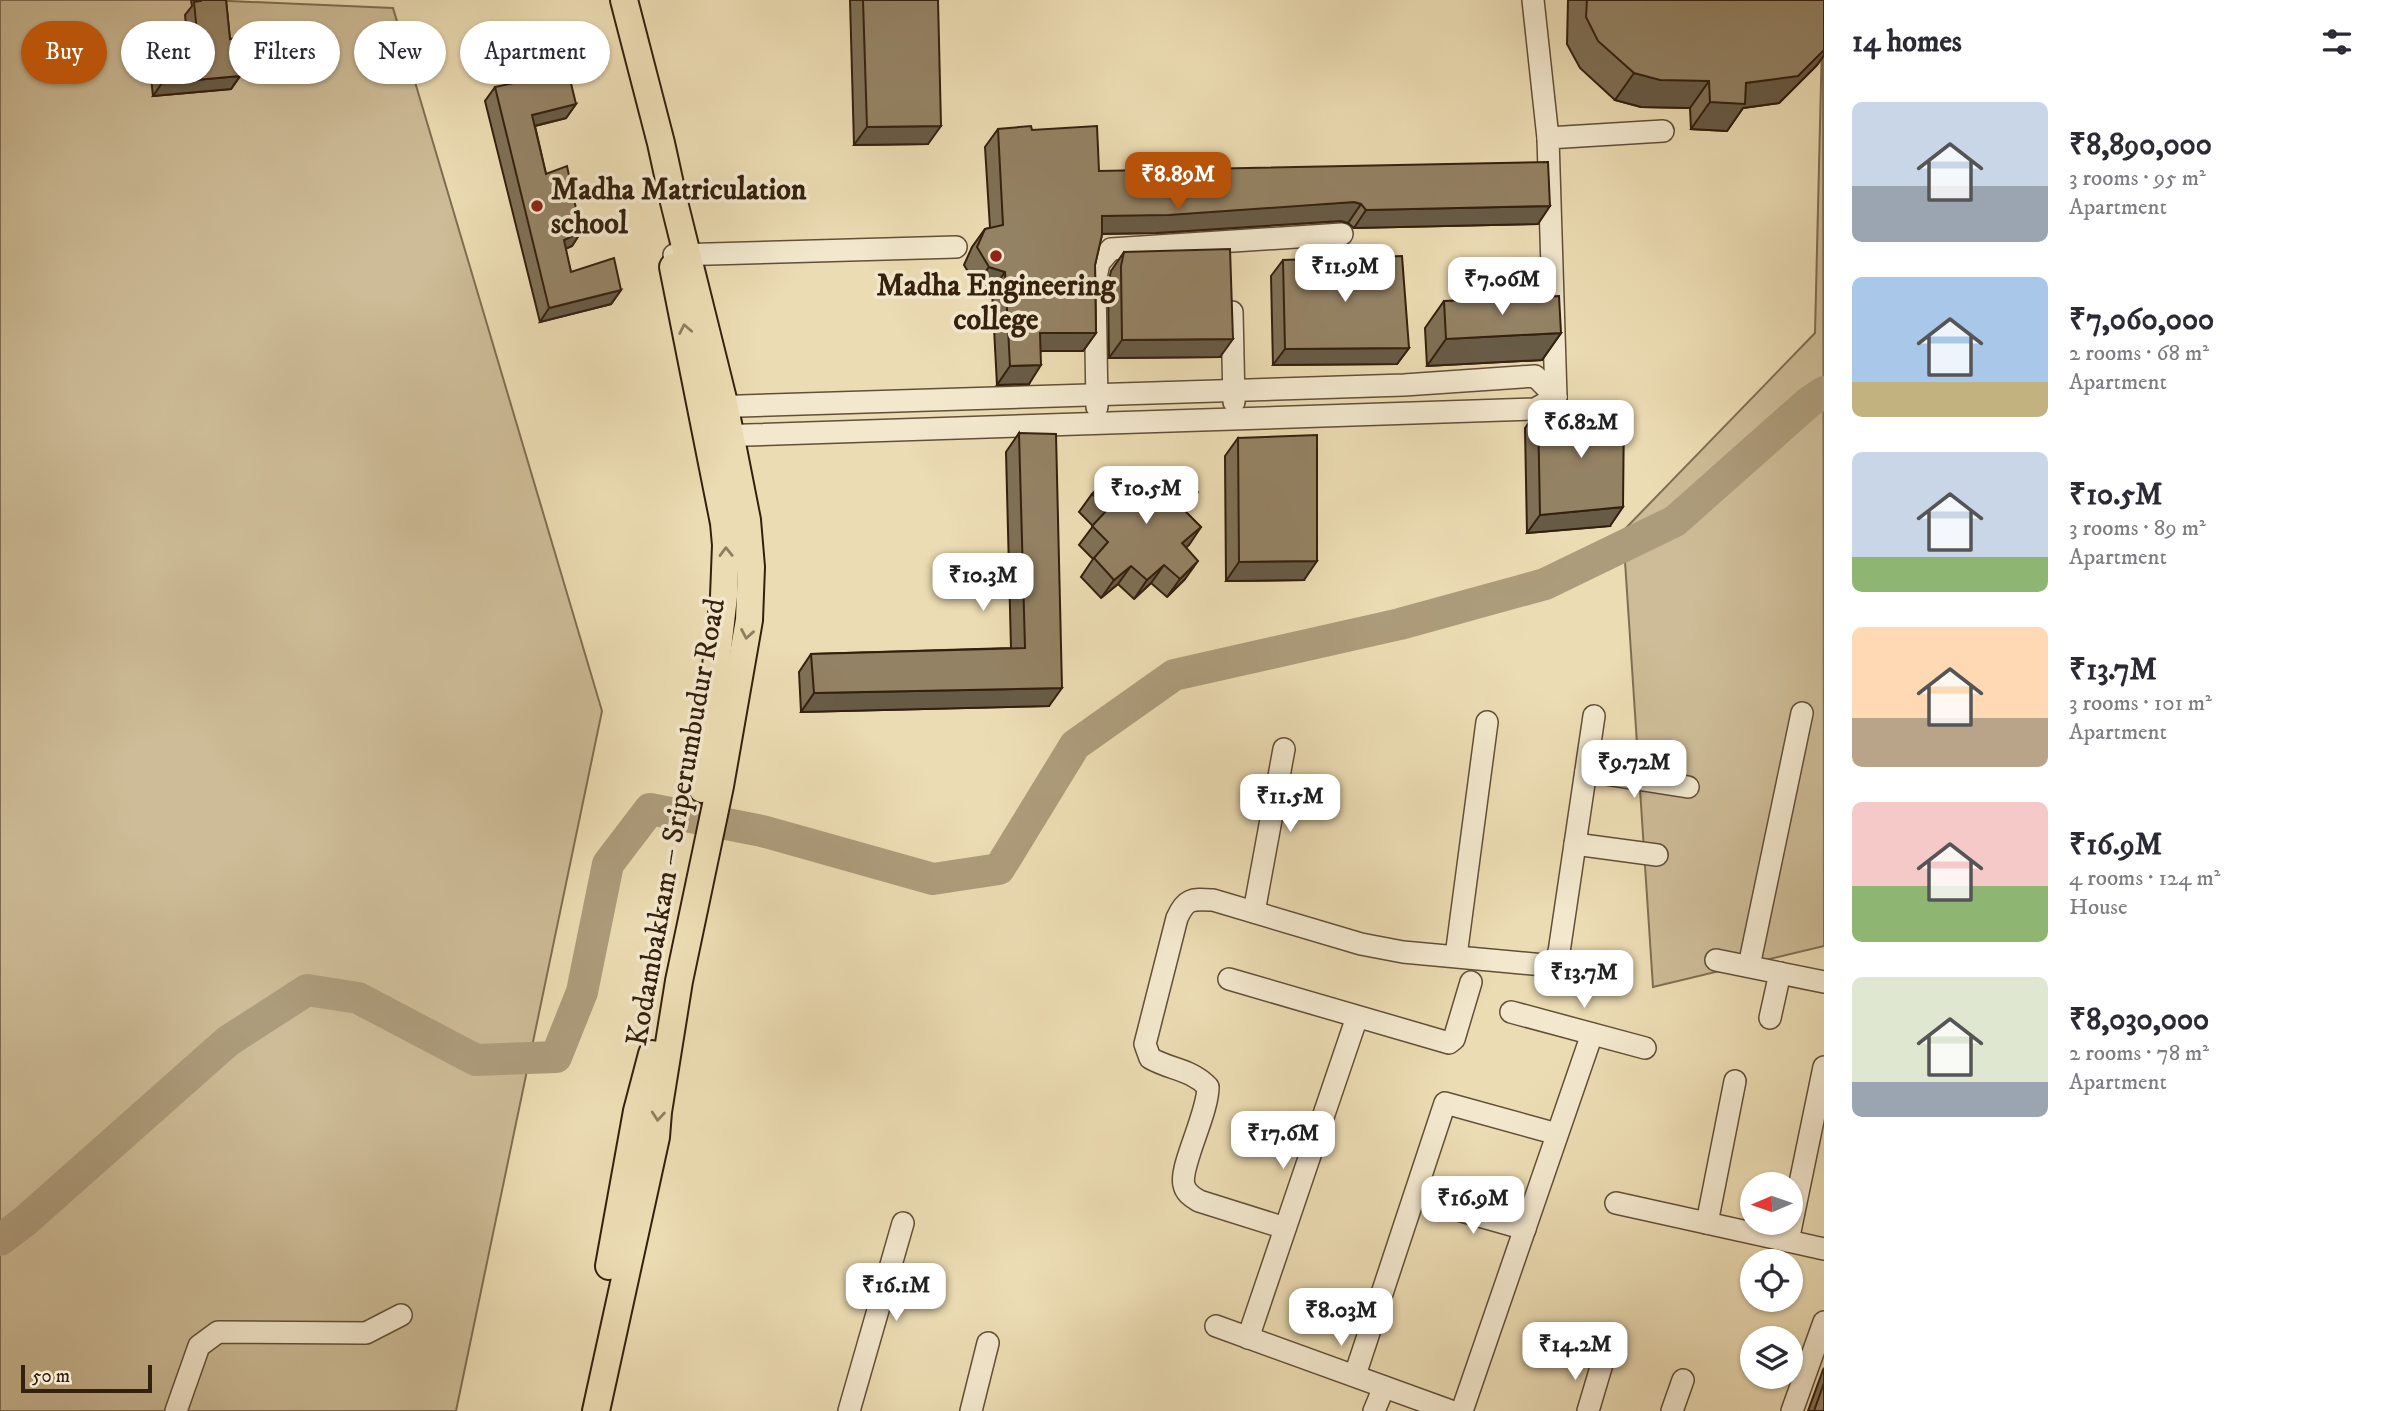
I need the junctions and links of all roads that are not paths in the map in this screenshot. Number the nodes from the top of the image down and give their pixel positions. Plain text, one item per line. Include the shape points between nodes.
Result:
1 (608, 0) edge
2 (624, 0) edge
3 (1533, 0) edge
4 (1663, 131) dead end
5 (1548, 138) junction
6 (1342, 234) dead end
7 (956, 247) dead end
8 (678, 255) junction
9 (1231, 296) edge
10 (1233, 391) junction
11 (1096, 396) junction
12 (1556, 397) junction
13 (712, 406) junction
14 (1235, 418) junction
15 (1097, 424) junction
16 (718, 436) junction
17 (1802, 713) dead end
18 (1594, 716) dead end
19 (1487, 722) dead end
20 (1284, 749) dead end
21 (1586, 771) junction
22 (1688, 787) dead end
23 (704, 821) junction
24 (1575, 844) junction
25 (1657, 855) dead end
26 (1254, 912) junction
27 (1456, 956) junction
28 (1716, 960) dead end
29 (1749, 967) junction
30 (1780, 973) junction
31 (1229, 979) dead end
32 (1471, 982) dead end
33 (1824, 982) edge
34 (1511, 1012) dead end
35 (1357, 1017) junction
36 (1770, 1018) dead end
37 (1592, 1034) junction
38 (1645, 1048) dead end
39 (1824, 1067) edge
40 (1735, 1081) dead end
41 (1557, 1134) junction
42 (1433, 1203) dead end
43 (1616, 1203) dead end
44 (903, 1223) dead end
45 (1707, 1223) junction
46 (1285, 1228) junction
47 (1525, 1229) junction
48 (1788, 1241) junction
49 (1824, 1250) edge
50 (401, 1315) dead end
51 (1824, 1322) edge
52 (1216, 1326) dead end
53 (1248, 1338) junction
54 (988, 1343) dead end
55 (1602, 1364) dead end
56 (1355, 1375) junction
57 (1683, 1380) dead end
58 (1384, 1387) junction
59 (176, 1411) edge
60 (580, 1411) edge
61 (596, 1411) edge
62 (849, 1411) edge
63 (971, 1411) edge
64 (1374, 1411) edge
65 (1451, 1411) edge
66 (1462, 1411) edge
67 (1588, 1411) edge
68 (1672, 1411) edge
69 (1793, 1411) edge

1 - 8 main road, Kodambakkam – Sriperumbudur Road
2 - 8 main road, Kodambakkam – Sriperumbudur Road via 661,143
3 - 5 street
4 - 5 street
5 - 12 street
6 - 11 street via 1230,248 1111,249 1099,263 1095,283
7 - 8 street
8 - 13 main road, Kodambakkam – Sriperumbudur Road
9 - 10 street
10 - 11 street
10 - 12 street via 1535,376
10 - 14 street
11 - 13 street
11 - 15 street
12 - 14 street via 1535,409
13 - 16 main road, Kodambakkam – Sriperumbudur Road
14 - 15 street
15 - 16 street
16 - 23 main road, Kodambakkam – Sriperumbudur Road via 747,520 751,591 749,620
17 - 29 street
18 - 21 street
19 - 27 street
20 - 26 street
21 - 22 street
21 - 24 street
23 - 60 main road, Kodambakkam – Sriperumbudur Road via 664,976
23 -> 61 main road, Kodambakkam – Sriperumbudur Road via 656,1137
24 - 25 street
24 - 27 street via 1554,962 1544,965
26 - 27 street via 1362,944
26 - 46 street via 1213,900 1194,899 1183,905 1145,1044 1150,1058 1198,1075 1208,1087 1208,1101 1184,1172 1190,1196
28 - 29 street
29 - 30 street
30 - 33 street
30 - 36 street
31 - 35 street
32 - 35 street via 1454,1039 1449,1042
34 - 37 street
35 - 46 street
37 - 38 street
37 - 41 street
39 - 48 street
40 - 45 street
41 - 47 street
41 - 56 street via 1445,1103
42 - 47 street
43 - 45 street
44 - 62 street
45 - 48 street
46 - 53 street
47 - 66 street
48 - 49 street
50 - 59 street via 366,1332 218,1332 199,1346
51 - 69 street
52 - 53 street
53 - 56 street
54 - 63 street
55 - 67 street
56 - 58 street
57 - 68 street
58 - 64 street
58 - 65 street

